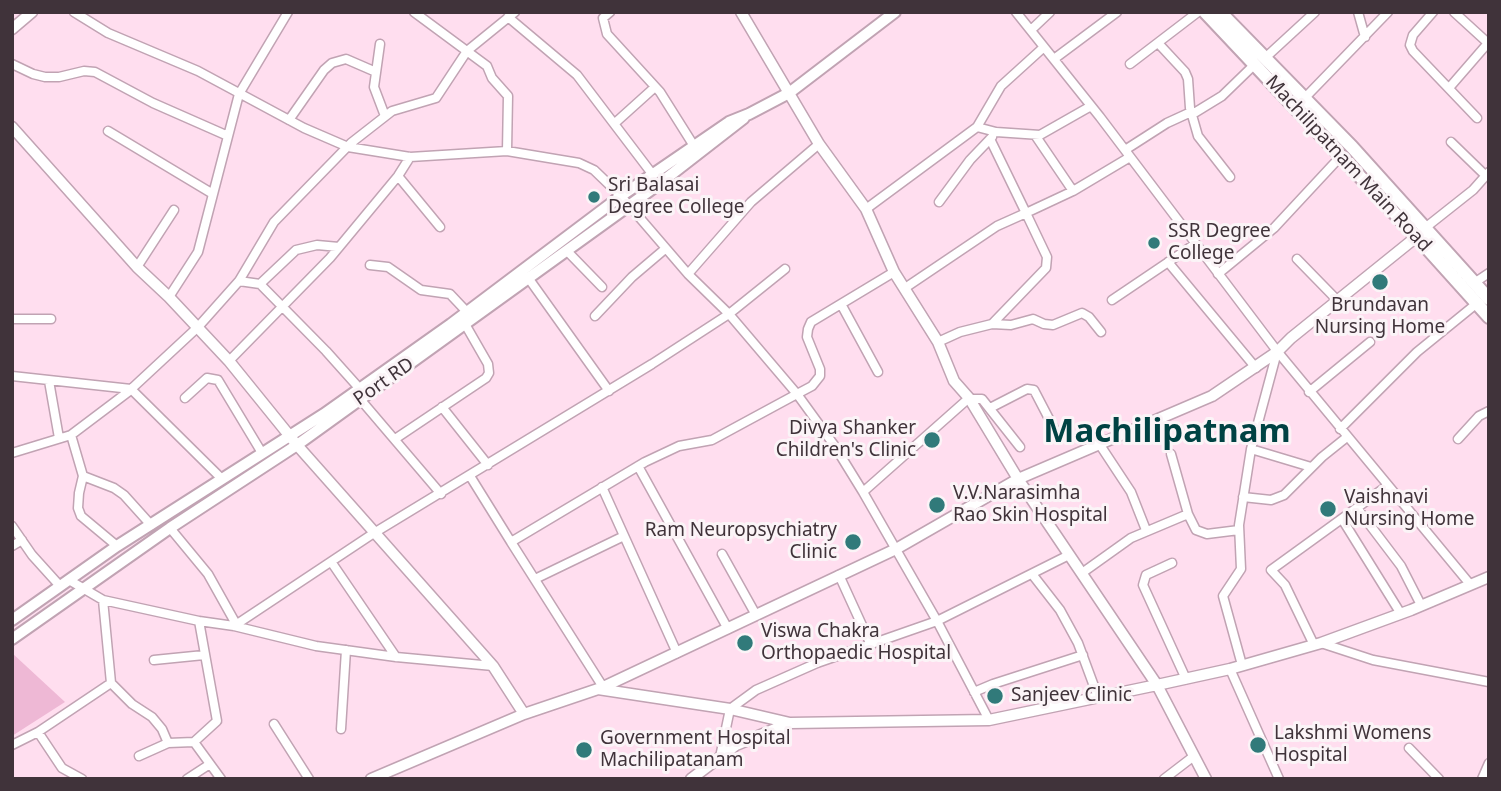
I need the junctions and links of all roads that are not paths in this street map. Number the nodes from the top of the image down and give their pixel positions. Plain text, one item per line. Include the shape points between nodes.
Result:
1 (32, 12) edge
2 (74, 12) edge
3 (288, 12) edge
4 (414, 12) edge
5 (610, 12) edge
6 (741, 12) edge
7 (1016, 12) edge
8 (1050, 12) edge
9 (1117, 12) edge
10 (1198, 12) edge
11 (1205, 12) edge
12 (1220, 12) edge
13 (1315, 12) edge
14 (1358, 12) edge
15 (1388, 12) edge
16 (1433, 12) edge
17 (1454, 12) edge
18 (889, 14) edge
19 (512, 15) edge
20 (12, 29) edge
21 (1031, 30) junction
22 (1365, 37) junction
23 (1158, 43) junction
24 (380, 44) dead end
25 (1488, 44) edge
26 (1044, 47) junction
27 (467, 51) junction
28 (1054, 59) junction
29 (1259, 62) junction
30 (12, 64) edge
31 (1130, 64) dead end
32 (376, 72) junction
33 (655, 87) junction
34 (1449, 88) junction
35 (789, 93) junction
36 (239, 94) junction
37 (1299, 104) junction
38 (1091, 106) junction
39 (749, 114) junction
40 (1191, 114) junction
41 (385, 116) junction
42 (1477, 118) dead end
43 (289, 120) junction
44 (615, 123) junction
45 (12, 127) edge
46 (977, 127) junction
47 (108, 131) dead end
48 (996, 132) junction
49 (1035, 135) junction
50 (228, 136) junction
51 (990, 139) junction
52 (1451, 142) dead end
53 (819, 144) junction
54 (694, 146) junction
55 (348, 147) junction
56 (507, 151) junction
57 (1128, 153) junction
58 (1341, 156) junction
59 (410, 158) junction
60 (1487, 173) edge
61 (653, 174) junction
62 (398, 176) junction
63 (1230, 177) dead end
64 (1073, 191) junction
65 (213, 194) junction
66 (625, 201) junction
67 (939, 202) dead end
68 (866, 209) junction
69 (174, 210) dead end
70 (1026, 213) junction
71 (440, 228) dead end
72 (1421, 232) junction
73 (1195, 244) junction
74 (339, 247) junction
75 (665, 249) junction
76 (567, 251) junction
77 (1297, 259) dead end
78 (1168, 262) junction
79 (370, 265) dead end
80 (137, 267) junction
81 (785, 270) dead end
82 (894, 272) junction
83 (1489, 273) edge
84 (688, 274) junction
85 (1217, 274) junction
86 (529, 279) junction
87 (239, 281) junction
88 (1474, 283) junction
89 (260, 284) junction
90 (602, 287) dead end
91 (905, 288) junction
92 (169, 297) junction
93 (1489, 299) edge
94 (1112, 300) dead end
95 (1338, 301) junction
96 (841, 304) junction
97 (1476, 304) junction
98 (282, 305) junction
99 (467, 312) junction
100 (729, 314) junction
101 (595, 316) dead end
102 (1489, 317) edge
103 (12, 319) edge
104 (51, 319) dead end
105 (465, 324) junction
106 (992, 324) junction
107 (198, 327) junction
108 (1101, 331) dead end
109 (938, 342) junction
110 (1370, 342) dead end
111 (1278, 352) junction
112 (229, 361) junction
113 (1256, 368) junction
114 (878, 372) dead end
115 (12, 376) edge
116 (49, 381) junction
117 (131, 388) junction
118 (609, 391) junction
119 (1309, 392) junction
120 (360, 394) junction
121 (797, 394) junction
122 (185, 398) dead end
123 (970, 399) junction
124 (442, 407) junction
125 (990, 408) junction
126 (1489, 411) edge
127 (1340, 429) junction
128 (71, 435) junction
129 (1347, 437) junction
130 (59, 438) junction
131 (1059, 438) dead end
132 (395, 439) junction
133 (1458, 439) dead end
134 (294, 441) junction
135 (1100, 444) junction
136 (1020, 447) dead end
137 (1251, 449) junction
138 (12, 453) edge
139 (262, 453) junction
140 (1171, 454) dead end
141 (488, 466) junction
142 (638, 466) junction
143 (1311, 467) junction
144 (83, 476) junction
145 (470, 476) junction
146 (222, 479) junction
147 (1018, 479) junction
148 (602, 486) junction
149 (1387, 486) junction
150 (863, 492) junction
151 (441, 494) junction
152 (1243, 497) junction
153 (1357, 508) junction
154 (1188, 514) junction
155 (1342, 519) junction
156 (151, 525) junction
157 (12, 526) edge
158 (170, 528) junction
159 (1146, 530) junction
160 (1239, 530) junction
161 (374, 533) junction
162 (624, 536) junction
163 (22, 540) junction
164 (511, 542) junction
165 (12, 545) edge
166 (117, 546) junction
167 (896, 549) junction
168 (722, 554) dead end
169 (1069, 555) junction
170 (332, 563) junction
171 (1172, 564) dead end
172 (1082, 573) junction
173 (1032, 574) junction
174 (839, 575) junction
175 (1489, 577) edge
176 (535, 579) junction
177 (64, 583) junction
178 (1469, 583) junction
179 (84, 589) junction
180 (103, 600) junction
181 (1421, 605) junction
182 (1401, 614) junction
183 (757, 615) junction
184 (12, 620) edge
185 (199, 621) junction
186 (937, 621) junction
187 (235, 625) junction
188 (728, 629) junction
189 (12, 639) edge
190 (1318, 644) junction
191 (871, 645) junction
192 (346, 650) junction
193 (677, 653) junction
194 (1083, 654) junction
195 (204, 655) junction
196 (396, 657) junction
197 (154, 660) dead end
198 (1242, 665) junction
199 (493, 666) junction
200 (1230, 669) junction
201 (1186, 679) junction
202 (1489, 682) edge
203 (111, 683) junction
204 (1157, 685) junction
205 (601, 688) junction
206 (974, 692) junction
207 (1098, 697) junction
208 (730, 709) junction
209 (524, 714) junction
210 (989, 720) junction
211 (790, 723) junction
212 (274, 724) dead end
213 (341, 729) dead end
214 (38, 732) junction
215 (168, 743) junction
216 (194, 743) junction
217 (12, 745) edge
218 (1409, 748) dead end
219 (139, 756) dead end
220 (1194, 756) junction
221 (720, 757) junction
222 (1489, 763) edge
223 (210, 764) junction
224 (82, 779) edge
225 (187, 779) edge
226 (221, 779) edge
227 (309, 779) edge
228 (371, 779) edge
229 (691, 779) edge
230 (1164, 779) edge
231 (1206, 779) edge
232 (1279, 779) edge
233 (1439, 779) edge
234 (1482, 779) edge

1 - 20 street
2 - 36 street via 108,33 198,71
3 - 36 street
4 - 27 street
5 - 33 street via 603,18 607,34
6 - 35 street
7 - 21 street
8 - 21 street
9 - 28 street
10 - 23 street
11 - 29 main road, Machilipatnam Main Road
12 - 29 main road, Machilipatnam Main Road
13 - 29 street
14 - 22 street
15 - 22 street
16 - 34 street via 1410,45
17 - 25 street
18 - 35 main road
19 - 27 street
19 - 44 street via 577,75
21 - 26 street
22 - 37 street
23 - 31 street
23 - 40 street via 1185,72
24 - 32 street
25 - 34 street
26 - 28 street
26 - 46 street via 1001,86
27 - 41 street via 436,98
27 - 56 street via 487,66 508,96
28 - 38 street
29 - 37 main road, Machilipatnam Main Road
29 - 40 street via 1222,96
30 - 50 street via 45,77 95,72
32 - 41 street via 374,87
32 - 43 street via 346,60 332,63
33 - 44 street
33 - 54 street
34 - 42 street
35 - 39 main road
35 - 53 street
36 - 43 street
36 - 50 street
37 - 58 main road, Machilipatnam Main Road
37 - 72 main road, Machilipatnam Main Road via 1352,147
38 - 49 street
38 - 57 street
39 - 54 main road
39 - 66 main road, Port RD
40 - 57 street via 1167,123
40 - 63 street via 1198,136
41 - 55 street
43 - 55 street
44 - 61 street
45 - 80 street
46 - 48 street
46 - 68 street
47 - 65 street
48 - 49 street
48 - 51 street
49 - 64 street
50 - 65 street
51 - 67 street
51 - 70 street
52 - 60 street
53 - 68 street
53 - 84 street via 751,202
54 - 61 main road
55 - 59 street
55 - 87 street via 274,222
56 - 59 street
56 - 66 street via 579,163 594,170
57 - 64 street
57 - 73 street
58 - 72 main road, Machilipatnam Main Road
58 - 85 street via 1274,228
59 - 62 street
60 - 72 street
61 - 66 main road
62 - 71 street
62 - 74 street
64 - 70 street
65 - 92 street via 198,252
66 - 75 street
66 - 76 main road, Port RD
66 - 99 main road
68 - 82 street
69 - 80 street
70 - 91 street via 997,226
70 - 106 street via 1048,263
72 - 88 main road, Machilipatnam Main Road
72 - 95 street
72 - 97 main road, Machilipatnam Main Road
73 - 78 street
73 - 85 street
74 - 89 street via 317,245 296,250
74 - 98 street
75 - 84 street
75 - 101 street
76 - 86 main road, Port RD
76 - 90 street
77 - 95 street
78 - 94 street
78 - 113 street
79 - 99 street via 387,267 421,290 450,294
80 - 92 street
81 - 100 street
82 - 91 street
82 - 96 street
83 - 88 street
84 - 100 street
85 - 111 street
86 - 105 main road, Port RD
86 - 118 street
87 - 89 street
87 - 107 street
88 - 93 main road, Machilipatnam Main Road
89 - 98 street
91 - 109 street
92 - 107 street
95 - 111 street
96 - 114 street
96 - 121 street via 811,322 807,337 820,376
97 - 102 main road, Machilipatnam Main Road
97 - 127 street via 1417,352
98 - 112 street
98 - 120 street
99 - 120 main road
100 - 118 street
100 - 121 street
103 - 104 street
105 - 120 main road, Port RD
105 - 124 street via 489,373
106 - 108 street via 1033,319 1053,325 1083,313
106 - 109 street
107 - 112 street
107 - 117 street
109 - 123 street via 954,381
110 - 119 street
111 - 113 street
111 - 119 street
111 - 137 street
112 - 134 street
113 - 135 street via 1212,396
115 - 116 street
116 - 117 street
116 - 130 street
117 - 128 street
117 - 146 street
118 - 141 street
119 - 127 street
120 - 132 street
120 - 134 main road, Port RD
121 - 142 street via 712,440 679,446
121 - 150 street
122 - 139 street via 207,378 218,380
123 - 125 street via 979,397
123 - 147 street
123 - 150 street
124 - 132 street
124 - 141 street
125 - 131 street via 1027,389 1034,390
125 - 136 street
126 - 133 street
127 - 129 street
128 - 130 street
128 - 144 street
129 - 143 street
129 - 149 street
130 - 138 street
132 - 151 street
134 - 139 main road
134 - 158 main road, Port RD
134 - 161 street
135 - 147 street
135 - 159 street via 1131,492
137 - 143 street
137 - 152 street
139 - 146 main road
140 - 154 street
141 - 145 street
142 - 148 street
142 - 188 street
143 - 152 street via 1279,498
144 - 156 street via 124,495
144 - 166 street via 81,516
145 - 151 street
145 - 164 street
146 - 156 main road
147 - 167 street
147 - 169 street
148 - 162 street
148 - 164 street
149 - 153 street
149 - 178 street
150 - 167 street
151 - 161 street
152 - 160 street
153 - 155 street
153 - 181 street via 1401,566
154 - 159 street
154 - 160 street via 1201,533
155 - 182 street
155 - 190 street via 1271,570 1285,585
156 - 166 main road
157 - 163 street
158 - 179 main road, Port RD
158 - 187 street via 208,574
159 - 172 street
160 - 198 street via 1241,569 1223,596
161 - 170 street
161 - 199 street
162 - 176 street
162 - 193 street
163 - 165 street
163 - 177 street
164 - 176 street
166 - 177 main road
167 - 174 street
167 - 186 street
168 - 183 street
169 - 172 street
169 - 173 street
170 - 187 street
170 - 196 street
171 - 201 street via 1146,575 1143,585
172 - 204 street
173 - 186 street
173 - 194 street via 1060,610
174 - 183 street
174 - 191 street
175 - 178 street
176 - 205 street
177 - 179 street
177 - 184 main road
178 - 181 street
179 - 180 street
179 - 189 main road, Port RD
180 - 185 street
180 - 203 street
181 - 182 street
182 - 190 street
183 - 188 street
185 - 187 street
185 - 195 street
186 - 191 street
186 - 206 street
187 - 192 street
188 - 193 street
190 - 198 street
190 - 202 street via 1373,660
191 - 208 street via 768,685
192 - 196 street
192 - 213 street
193 - 205 street
194 - 206 street
194 - 207 street
195 - 197 street
195 - 216 street via 217,720
196 - 199 street
198 - 200 street
199 - 209 street
200 - 201 street
200 - 232 street
201 - 204 street
203 - 214 street
203 - 215 street via 152,717
204 - 207 street
204 - 220 street
205 - 208 street
205 - 209 street
206 - 210 street
207 - 210 street
208 - 211 street
208 - 221 street
209 - 228 street
210 - 211 street
211 - 221 street
212 - 227 street
214 - 217 street
214 - 224 street via 62,768
215 - 216 street
215 - 219 street
216 - 223 street
218 - 233 street
220 - 230 street
220 - 231 street
221 - 229 street
222 - 234 street
223 - 225 street
223 - 226 street

